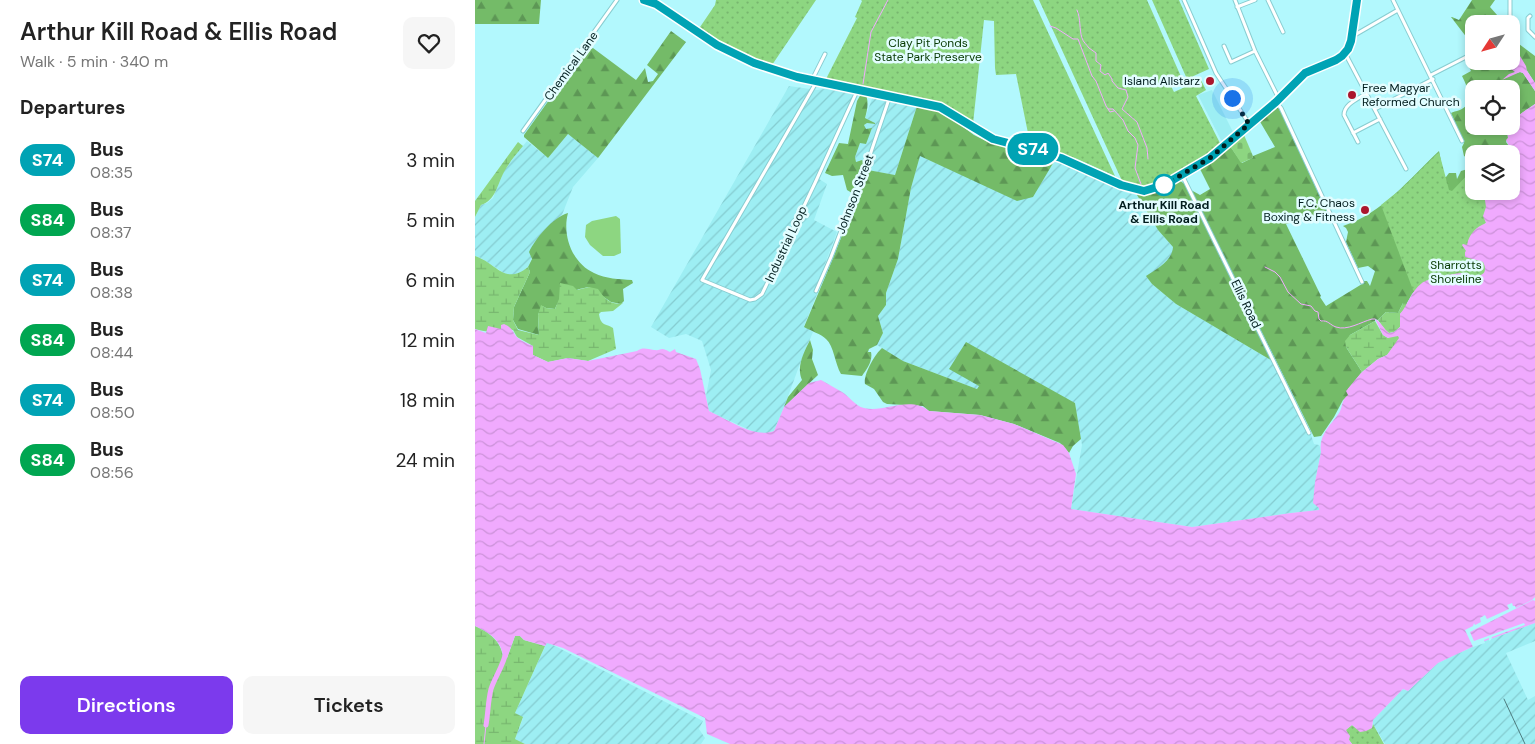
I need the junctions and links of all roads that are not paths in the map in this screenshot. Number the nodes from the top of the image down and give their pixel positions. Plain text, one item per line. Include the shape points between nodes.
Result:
1 (617, 0) edge
2 (644, 0) edge
3 (1184, 0) edge
4 (1235, 0) edge
5 (1255, 0) edge
6 (1268, 0) edge
7 (1357, 0) edge
8 (1393, 0) edge
9 (1510, 0) edge
10 (1237, 7) junction
11 (1398, 10) junction
12 (1510, 15) edge
13 (1530, 16) dead end
14 (1283, 32) dead end
15 (1352, 36) junction
16 (1535, 37) edge
17 (1223, 46) dead end
18 (1255, 51) junction
19 (1345, 53) junction
20 (825, 54) dead end
21 (1465, 58) edge
22 (1431, 75) junction
23 (1433, 79) junction
24 (812, 80) junction
25 (817, 81) junction
26 (858, 89) junction
27 (1367, 93) junction
28 (890, 96) junction
29 (1279, 99) junction
30 (1276, 102) junction
31 (1375, 109) junction
32 (1380, 119) junction
33 (1249, 124) junction
34 (523, 132) dead end
35 (1353, 133) junction
36 (1462, 141) dead end
37 (1358, 142) dead end
38 (1406, 169) dead end
39 (1182, 175) junction
40 (1362, 282) dead end
41 (816, 291) dead end
42 (1309, 433) dead end

1 - 34 street, Chemical Lane
2 - 24 street via 656,4 705,38 742,58
3 - 33 street via 1216,73
4 - 10 street
5 - 10 street
6 - 14 street
7 - 15 street
8 - 11 street
9 - 12 street
10 - 18 street
11 - 15 street
11 - 22 street
13 - 16 street via 1528,30
15 - 19 street
17 - 18 street via 1231,62
18 - 29 street
19 - 27 street
19 - 29 street via 1306,72
20 - 24 street
21 - 22 street
22 - 23 street
23 - 31 street
23 - 36 street
24 - 25 street
25 - 26 street
25 - 26 street, Industrial Loop via 702,280 750,300 762,294
26 - 28 street
27 - 31 street
27 - 35 street via 1344,111
28 - 39 street via 940,107 993,139 1061,158 1131,188 1151,190
28 - 41 street, Johnson Street via 857,191
29 - 30 street
30 - 33 street
30 - 40 street
31 - 32 street
32 - 35 street
32 - 38 street
33 - 39 street via 1210,158
35 - 37 street
39 - 42 street, Ellis Road

